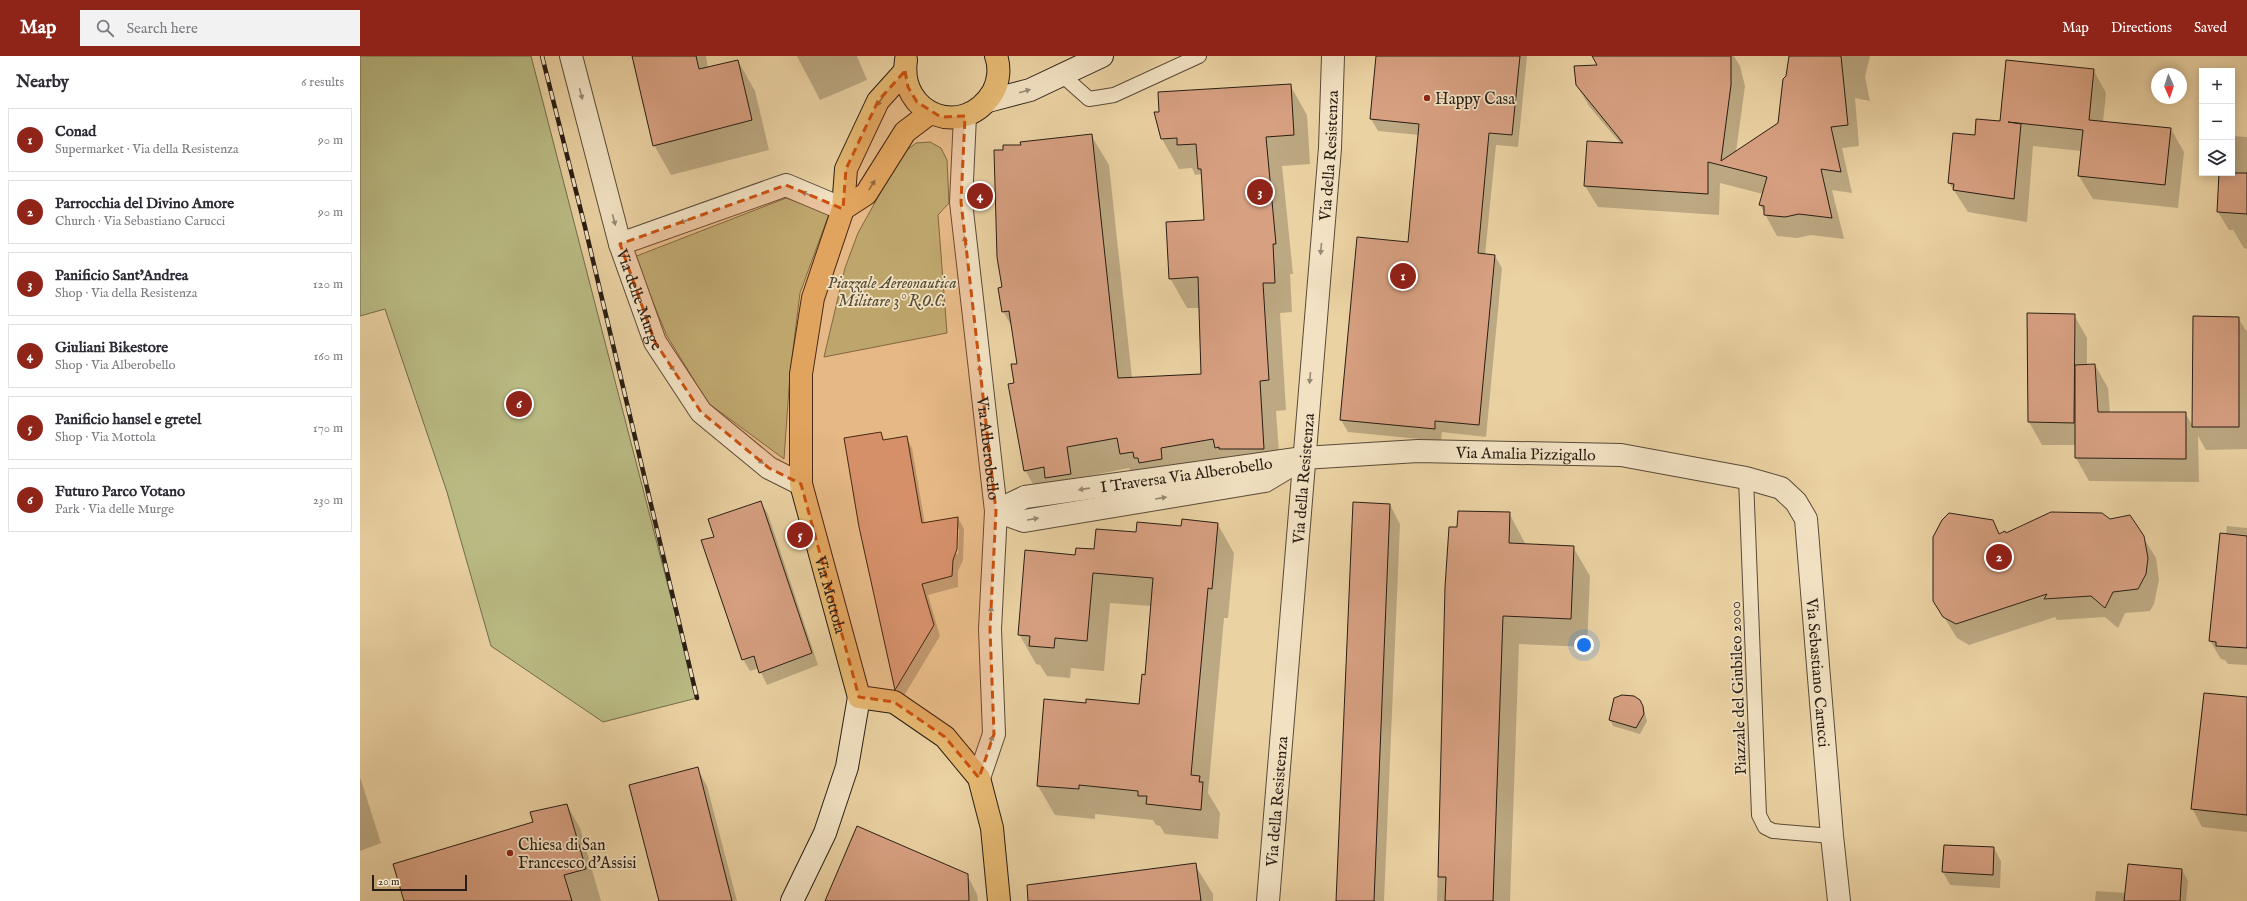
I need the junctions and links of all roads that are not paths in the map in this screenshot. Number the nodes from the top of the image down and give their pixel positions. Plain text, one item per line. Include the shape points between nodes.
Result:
1 (571, 56) edge
2 (996, 56) edge
3 (1102, 56) edge
4 (1199, 56) edge
5 (1333, 56) edge
6 (906, 63) edge
7 (1062, 75) junction
8 (988, 101) junction
9 (930, 113) junction
10 (965, 116) junction
11 (843, 209) junction
12 (620, 244) junction
13 (1303, 458) junction
14 (1746, 478) junction
15 (801, 484) junction
16 (996, 511) junction
17 (859, 697) junction
18 (978, 778) junction
19 (1832, 836) junction
20 (792, 901) edge
21 (999, 901) edge
22 (1268, 901) edge
23 (1839, 901) edge

1 -> 12 street, Via delle Murge
2 - 8 main road via 998,73 995,88
3 - 7 street
4 - 7 lane via 1114,95 1089,99
5 -> 13 street, Via della Resistenza via 1330,148
6 - 9 main road via 908,88 917,102
6 -> 11 main road, Via Mottola via 878,101 846,169
8 -> 7 street via 1030,90
8 - 10 main road
9 - 10 main road via 941,117
11 -> 9 main road via 866,194 904,132
16 -> 10 street, Via Alberobello via 961,202
11 -> 12 street via 786,185
11 - 15 main road, Via Mottola via 813,298 801,374
12 -> 15 street, Via delle Murge via 655,342 701,412 769,468
13 - 14 street, Via Amalia Pizzigallo via 1418,451 1620,455
13 - 16 street, I Traversa Via Alberobello via 1025,497
13 - 22 street, Via della Resistenza
14 - 19 street, Via Sebastiano Carucci via 1781,488 1796,502 1806,519
14 - 19 lane, Piazzale del Giubileo 2000 via 1759,816 1765,827 1773,831
15 - 17 main road, Via Mottola
18 -> 16 street, Via Alberobello via 994,734 990,629
17 - 18 main road via 894,702 945,738
17 - 20 street, Via Mottola via 847,767 825,833
18 - 21 main road via 992,828
19 - 23 street, Via Sebastiano Carucci

